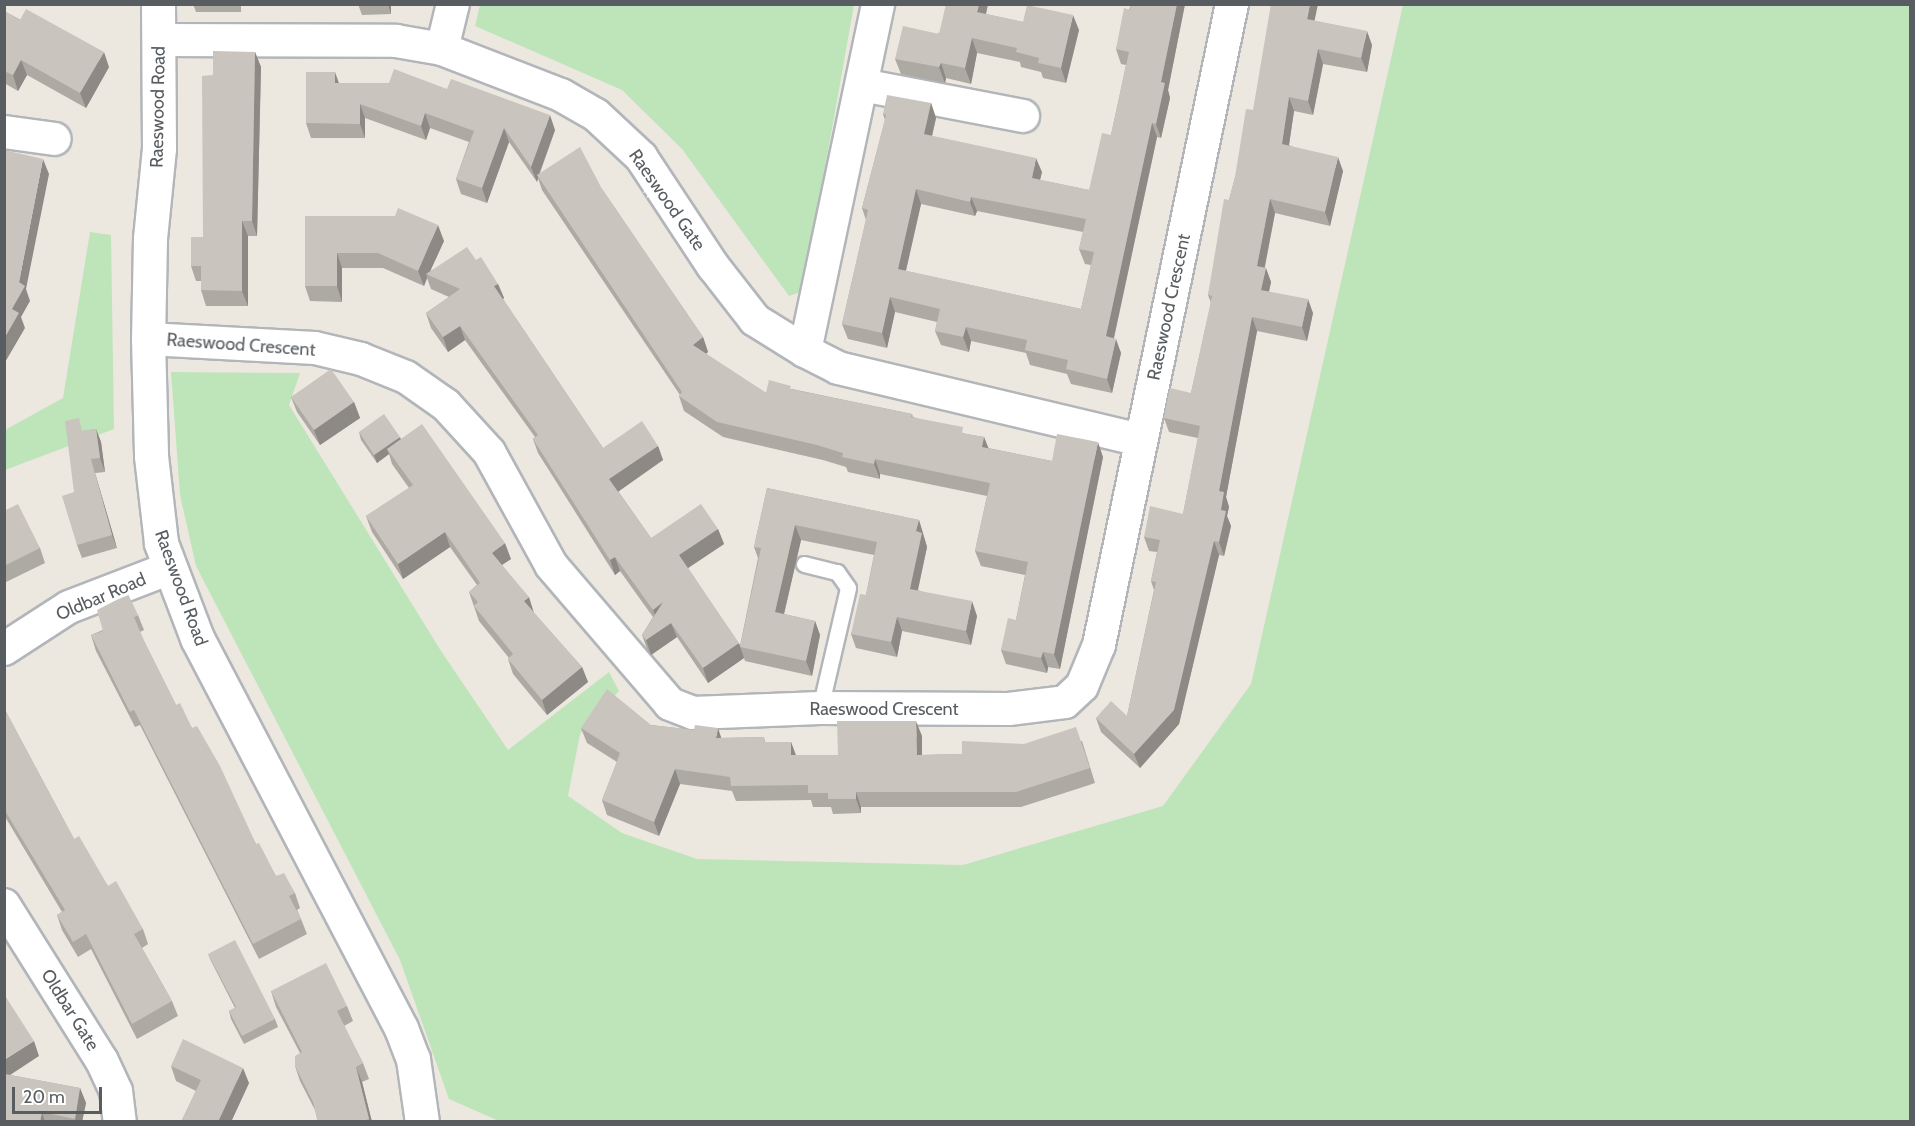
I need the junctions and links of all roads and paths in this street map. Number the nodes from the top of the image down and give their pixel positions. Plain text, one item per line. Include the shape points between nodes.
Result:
1 (158, 4) edge
2 (453, 4) edge
3 (878, 4) edge
4 (1232, 4) edge
5 (159, 40) junction
6 (442, 49) junction
7 (862, 84) junction
8 (1023, 116) dead end
9 (4, 132) edge
10 (55, 139) dead end
11 (148, 339) junction
12 (805, 351) junction
13 (1141, 440) junction
14 (804, 564) dead end
15 (170, 568) junction
16 (4, 649) edge
17 (820, 708) junction
18 (4, 905) edge
19 (120, 1122) edge
20 (423, 1122) edge

1 - 5 street, Raeswood Road
2 - 6 street
3 - 7 street
4 - 13 street, Raeswood Crescent
5 - 6 street, Raeswood Gate via 396,41
5 - 11 street, Raeswood Road via 159,148 150,238
6 - 12 street, Raeswood Gate via 561,95 596,115 642,157 713,266 755,320
7 - 8 street
7 - 12 street
9 - 10 street
11 - 15 street, Raeswood Road via 156,514
11 - 17 street, Raeswood Crescent via 315,348 361,359 406,377 446,405 489,452 551,565 670,704 693,713
12 - 13 street, Raeswood Gate via 838,368
13 - 17 street, Raeswood Crescent via 1099,645 1082,686 1065,702 1009,709
14 - 17 lane via 837,572 848,588
15 - 16 street, Oldbar Road via 69,606
15 - 20 street, Raeswood Road via 197,638 401,1028 413,1059
18 - 19 street, Oldbar Gate via 102,1061 116,1091

